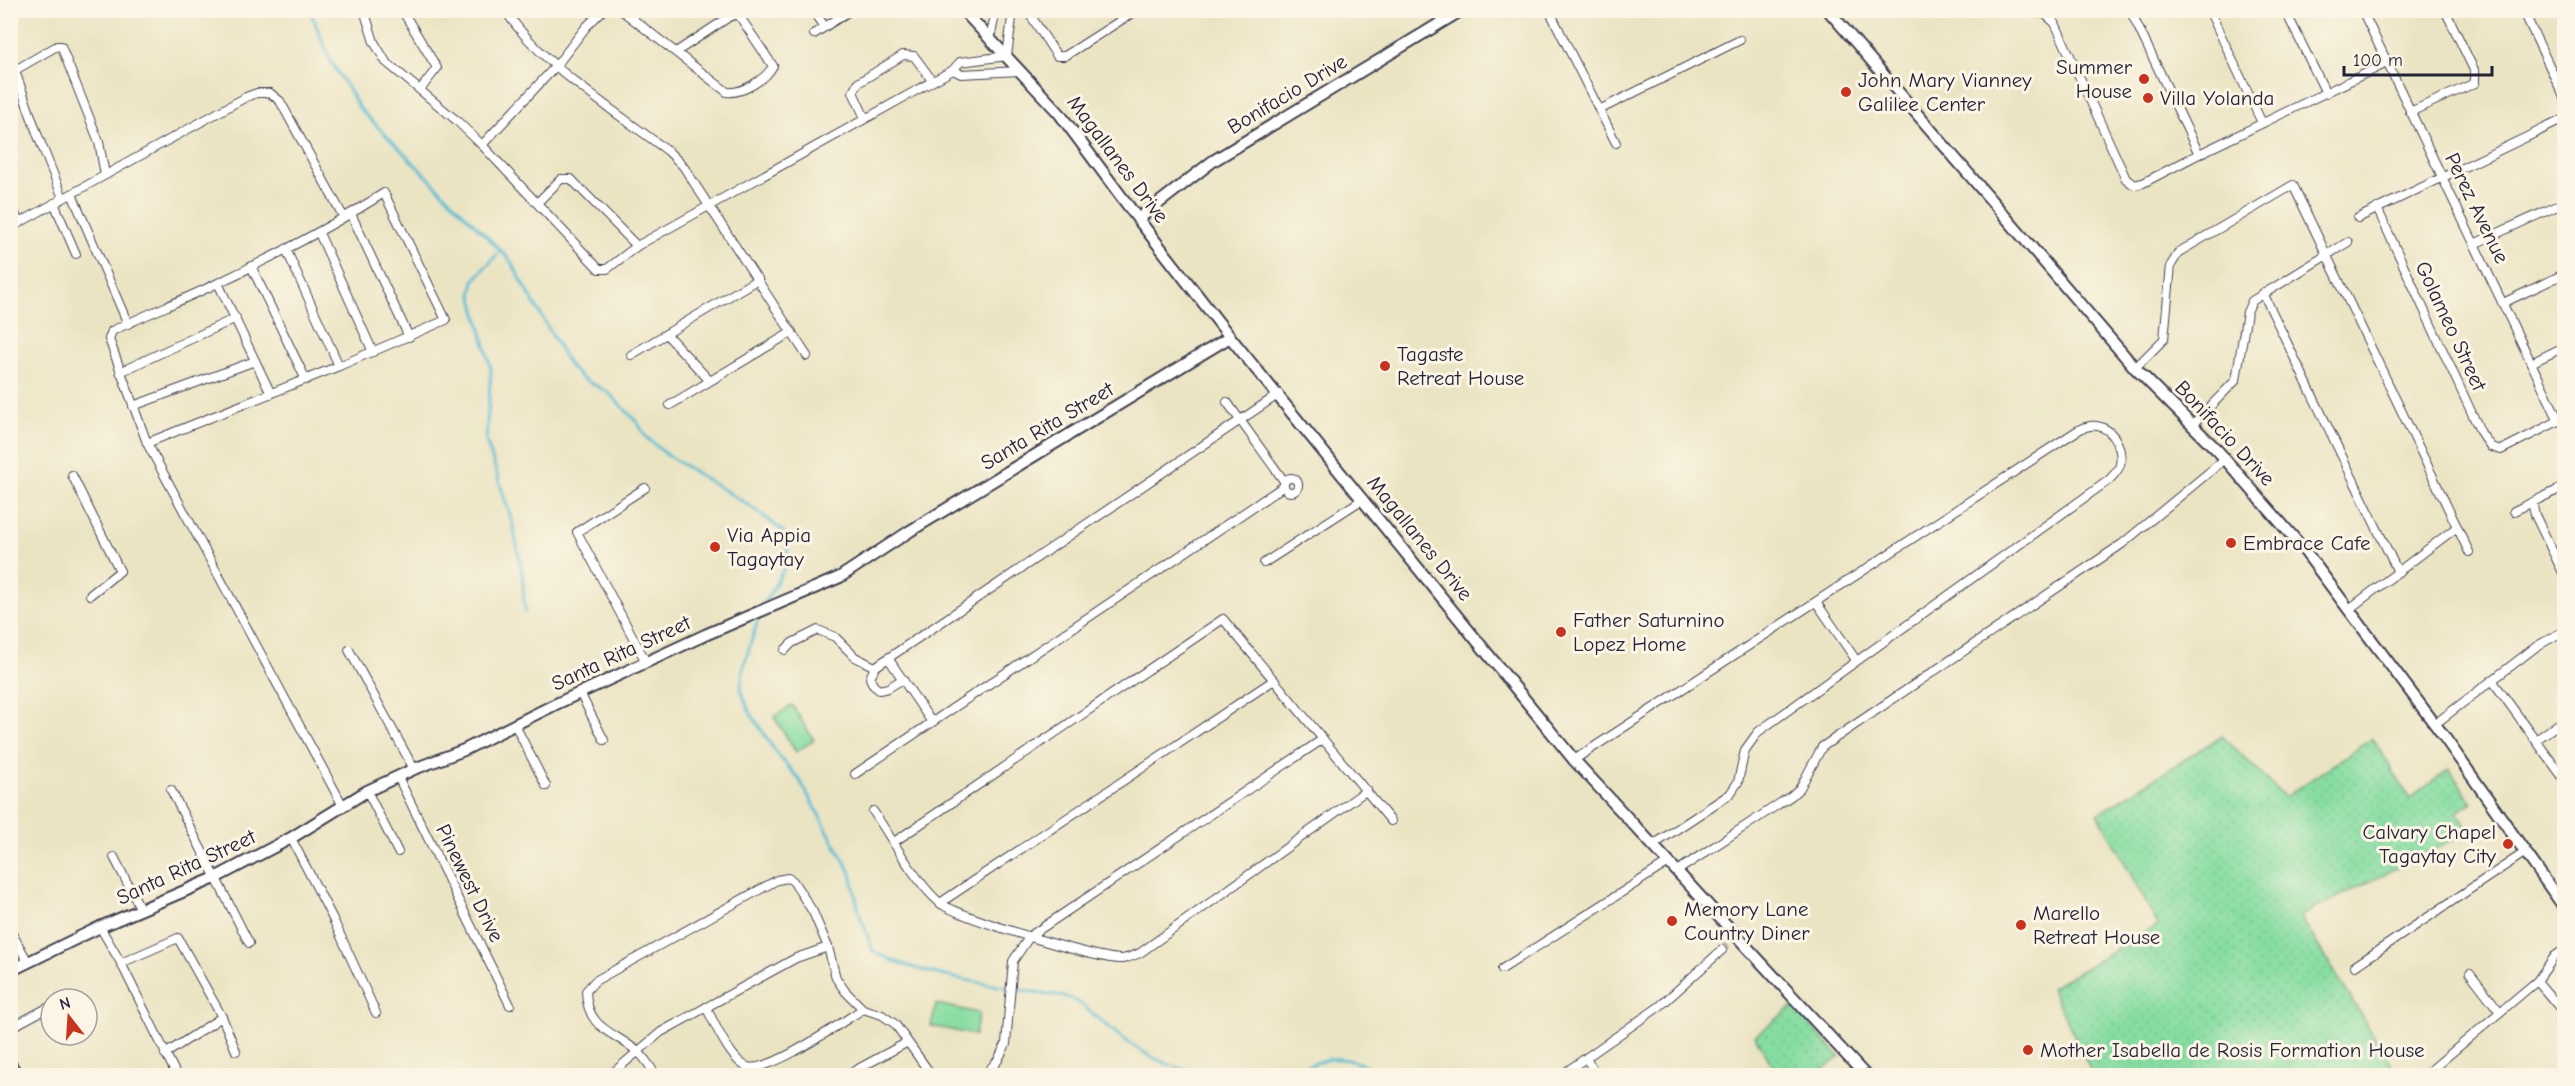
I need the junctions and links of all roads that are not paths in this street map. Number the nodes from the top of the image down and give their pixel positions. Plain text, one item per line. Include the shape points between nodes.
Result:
1 (364, 10) edge
2 (402, 10) edge
3 (505, 10) edge
4 (603, 10) edge
5 (621, 10) edge
6 (813, 10) edge
7 (963, 10) edge
8 (996, 10) edge
9 (1013, 10) edge
10 (1027, 10) edge
11 (1137, 10) edge
12 (1462, 10) edge
13 (1549, 10) edge
14 (1827, 10) edge
15 (2130, 10) edge
16 (2209, 10) edge
17 (2285, 10) edge
18 (2362, 10) edge
19 (2445, 10) edge
20 (2523, 10) edge
21 (846, 12) edge
22 (2036, 13) dead end
23 (825, 27) junction
24 (814, 34) dead end
25 (990, 39) junction
26 (1740, 40) dead end
27 (676, 52) junction
28 (1007, 56) junction
29 (2387, 63) junction
30 (556, 66) junction
31 (953, 70) junction
32 (1020, 71) junction
33 (13, 72) edge
34 (932, 80) junction
35 (420, 90) junction
36 (2326, 93) junction
37 (2565, 97) edge
38 (1599, 110) junction
39 (2410, 112) junction
40 (865, 118) junction
41 (2565, 119) edge
42 (2262, 123) junction
43 (1616, 144) dead end
44 (482, 145) junction
45 (2199, 154) junction
46 (105, 175) junction
47 (2441, 177) junction
48 (72, 194) junction
49 (63, 198) junction
50 (10, 202) edge
51 (54, 203) junction
52 (537, 203) junction
53 (2565, 203) edge
54 (710, 204) junction
55 (2377, 208) junction
56 (347, 215) junction
57 (2358, 218) dead end
58 (1138, 219) junction
59 (19, 223) junction
60 (10, 228) edge
61 (319, 233) junction
62 (2348, 242) dead end
63 (2474, 244) junction
64 (637, 246) junction
65 (286, 249) junction
66 (76, 255) dead end
67 (2326, 255) junction
68 (251, 266) junction
69 (2565, 274) edge
70 (758, 279) junction
71 (218, 283) junction
72 (2263, 293) junction
73 (2503, 303) junction
74 (236, 318) junction
75 (128, 324) junction
76 (792, 332) junction
77 (666, 334) junction
78 (409, 337) junction
79 (1230, 337) junction
80 (2565, 347) edge
81 (373, 352) junction
82 (631, 355) dead end
83 (807, 356) dead end
84 (255, 361) junction
85 (2531, 363) junction
86 (339, 366) junction
87 (2135, 369) junction
88 (120, 372) junction
89 (306, 380) junction
90 (709, 380) junction
91 (271, 394) junction
92 (1279, 394) junction
93 (1227, 402) dead end
94 (670, 405) dead end
95 (133, 406) junction
96 (2562, 419) edge
97 (1240, 421) junction
98 (2193, 424) junction
99 (147, 443) junction
100 (2225, 459) junction
101 (72, 475) dead end
102 (2565, 487) edge
103 (645, 488) dead end
104 (1362, 499) junction
105 (2532, 502) junction
106 (2514, 511) dead end
107 (2457, 527) junction
108 (2469, 552) dead end
109 (1264, 563) dead end
110 (2398, 572) junction
111 (2565, 575) edge
112 (90, 595) dead end
113 (1816, 602) junction
114 (2348, 610) junction
115 (2565, 631) edge
116 (349, 650) dead end
117 (785, 650) dead end
118 (888, 658) junction
119 (1856, 660) junction
120 (646, 662) junction
121 (875, 667) junction
122 (903, 679) junction
123 (1274, 680) junction
124 (2492, 680) junction
125 (580, 693) junction
126 (2565, 720) edge
127 (931, 721) junction
128 (2435, 724) junction
129 (515, 725) junction
130 (1323, 739) junction
131 (604, 740) dead end
132 (2536, 740) junction
133 (1574, 760) junction
134 (414, 769) junction
135 (855, 774) dead end
136 (398, 777) junction
137 (2565, 779) edge
138 (546, 786) dead end
139 (171, 790) dead end
140 (1368, 790) junction
141 (367, 791) junction
142 (343, 806) junction
143 (873, 811) dead end
144 (1391, 821) dead end
145 (291, 838) junction
146 (894, 842) junction
147 (1653, 845) junction
148 (398, 852) dead end
149 (2524, 853) junction
150 (114, 857) dead end
151 (1669, 862) junction
152 (1677, 871) junction
153 (215, 878) junction
154 (940, 903) junction
155 (2565, 907) edge
156 (141, 910) junction
157 (100, 927) junction
158 (10, 930) edge
159 (1738, 935) junction
160 (1030, 936) junction
161 (249, 943) dead end
162 (1729, 943) tunnel mouth
163 (828, 947) junction
164 (1722, 950) tunnel mouth
165 (2565, 950) edge
166 (28, 962) junction
167 (121, 963) junction
168 (2355, 966) dead end
169 (1502, 969) dead end
170 (10, 971) edge
171 (2470, 973) dead end
172 (2537, 981) junction
173 (510, 1005) dead end
174 (706, 1007) junction
175 (863, 1009) junction
176 (39, 1012) edge
177 (2500, 1012) junction
178 (376, 1013) dead end
179 (2565, 1013) edge
180 (222, 1017) junction
181 (10, 1028) edge
182 (906, 1043) junction
183 (237, 1051) dead end
184 (639, 1053) junction
185 (165, 1054) junction
186 (1586, 1058) junction
187 (10, 1064) edge
188 (18, 1076) edge
189 (177, 1076) edge
190 (609, 1076) edge
191 (656, 1076) edge
192 (845, 1076) edge
193 (932, 1076) edge
194 (984, 1076) edge
195 (1560, 1076) edge
196 (1597, 1076) edge
197 (1866, 1076) edge
198 (2424, 1076) edge

1 - 35 street via 386,62
2 - 35 street via 437,68
3 - 30 street via 516,28
4 - 30 street
5 - 27 street
6 - 23 street
7 - 25 street, Magallanes Drive
8 - 25 street
9 - 28 street
10 - 11 street via 1057,56 1065,56
12 - 58 street, Bonifacio Drive via 1213,161
13 - 38 street
14 - 87 street, Bonifacio Drive
15 - 45 street
16 - 42 street
17 - 36 street
18 - 29 street, Perez Avenue
19 - 39 street via 2475,72 2475,83
20 - 37 street
21 - 23 street
22 - 45 street via 2045,14 2055,23 2126,179 2134,185 2143,183
23 - 24 street
25 - 28 street, Magallanes Drive
26 - 38 street
27 - 27 street via 726,92 735,93 769,74 773,66 738,14
28 - 31 street via 960,62
28 - 32 street, Magallanes Drive
29 - 36 street
29 - 39 street, Perez Avenue
30 - 44 street
30 - 54 street via 668,151
31 - 32 street via 961,74
31 - 34 street
32 - 58 street, Magallanes Drive via 1059,113
33 - 46 street via 61,46 99,142
33 - 49 street
34 - 40 street
34 - 40 street via 914,56 903,55 858,83 853,92
35 - 44 street
36 - 42 street
38 - 43 street
39 - 47 street, Perez Avenue
40 - 54 street
41 - 47 street
42 - 45 street
44 - 52 street
46 - 48 street
46 - 56 street via 246,97 270,93 280,100
47 - 55 street
47 - 63 street, Perez Avenue
48 - 49 street
48 - 75 street
49 - 51 street
50 - 59 street
51 - 59 street
51 - 66 street
52 - 64 street via 598,269 607,269
52 - 64 street via 561,179 571,179
53 - 63 street
54 - 64 street
54 - 70 street
55 - 57 street
55 - 96 street, Golameo Street via 2491,447 2501,450
56 - 61 street
56 - 78 street
56 - 78 street via 384,193 446,320
58 - 79 street, Magallanes Drive
59 - 60 street
61 - 65 street
61 - 81 street
62 - 67 street
63 - 73 street, Perez Avenue
65 - 68 street
65 - 86 street
67 - 72 street
67 - 87 street via 2293,185 2237,216 2179,252 2171,265 2164,339
67 - 107 street
68 - 71 street
68 - 89 street
69 - 73 street
70 - 76 street
70 - 77 street
71 - 74 street
71 - 75 street
72 - 98 street via 2252,301 2247,312 2236,380
72 - 110 street
73 - 85 street, Perez Avenue
74 - 84 street
74 - 88 street
75 - 88 street via 109,334
76 - 83 street
76 - 90 street
77 - 82 street
77 - 90 street
78 - 81 street
79 - 92 street, Magallanes Drive
79 - 120 street, Santa Rita Street via 840,577
80 - 85 street
81 - 86 street
84 - 91 street
84 - 95 street
85 - 96 street, Perez Avenue
86 - 89 street
87 - 98 street, Bonifacio Drive
88 - 95 street
89 - 91 street
90 - 94 street
91 - 99 street
92 - 97 street
92 - 104 street, Magallanes Drive
93 - 97 street
95 - 99 street
97 - 118 street
97 - 127 street via 1284,483
98 - 100 street, Bonifacio Drive
99 - 142 street
100 - 114 street, Bonifacio Drive via 2301,546
100 - 152 street via 2122,544 1822,747 1800,788
101 - 112 street via 120,571
102 - 105 street
103 - 120 street via 577,532
104 - 109 street
104 - 133 street, Magallanes Drive
105 - 106 street
105 - 111 street
107 - 108 street
107 - 110 street
110 - 114 street
113 - 119 street
113 - 119 street via 2087,426 2105,428 2117,440 2121,453 2119,468 2109,480
113 - 133 street
114 - 128 street, Bonifacio Drive
115 - 124 street via 2537,646
116 - 134 street
117 - 121 street via 818,630 835,637 855,657
118 - 121 street
118 - 122 street
119 - 147 street via 1758,732 1745,750 1738,782 1730,794
120 - 125 street, Santa Rita Street
121 - 122 street via 870,678 879,690
122 - 127 street
123 - 130 street
123 - 146 street via 1223,619
123 - 154 street
124 - 128 street
124 - 132 street
125 - 129 street, Santa Rita Street
125 - 131 street
126 - 132 street
127 - 135 street
128 - 149 street, Bonifacio Drive
129 - 134 street, Santa Rita Street
129 - 138 street
130 - 140 street
130 - 160 street
132 - 137 street
133 - 147 street, Magallanes Drive
134 - 136 street, Santa Rita Street
136 - 141 street, Santa Rita Street
136 - 173 street, Pinewest Drive
139 - 153 street
140 - 144 street
140 - 160 street via 1140,953 1123,959 1103,957
141 - 142 street, Santa Rita Street
141 - 148 street
142 - 145 street, Santa Rita Street
143 - 146 street
145 - 153 street, Santa Rita Street
145 - 178 street
146 - 154 street
147 - 151 street, Magallanes Drive
149 - 155 street, Bonifacio Drive
149 - 168 street
150 - 156 street
151 - 152 street, Magallanes Drive
151 - 169 street
152 - 159 street, Magallanes Drive
153 - 156 street, Santa Rita Street
153 - 161 street
154 - 160 street via 960,914
156 - 157 street, Santa Rita Street
157 - 166 street, Santa Rita Street
157 - 167 street
158 - 166 street
159 - 162 street
159 - 197 street, Magallanes Drive
160 - 194 street via 1013,961 1006,1044
163 - 174 street via 796,958
163 - 175 street via 836,978
163 - 184 street via 813,912 788,878 777,880 595,981 586,991 592,1018
164 - 186 street via 1660,1006
165 - 172 street via 2555,956
166 - 170 street, Santa Rita Street
167 - 180 street via 178,938
167 - 185 street
171 - 177 street
172 - 177 street
172 - 179 street
174 - 175 street via 739,1061 759,1067 810,1043
174 - 184 street via 661,1032
175 - 182 street via 895,1024
176 - 181 street
177 - 198 street
180 - 183 street
180 - 185 street
182 - 192 street
182 - 193 street
184 - 190 street
184 - 191 street
185 - 189 street
186 - 195 street
186 - 196 street
187 - 188 street

